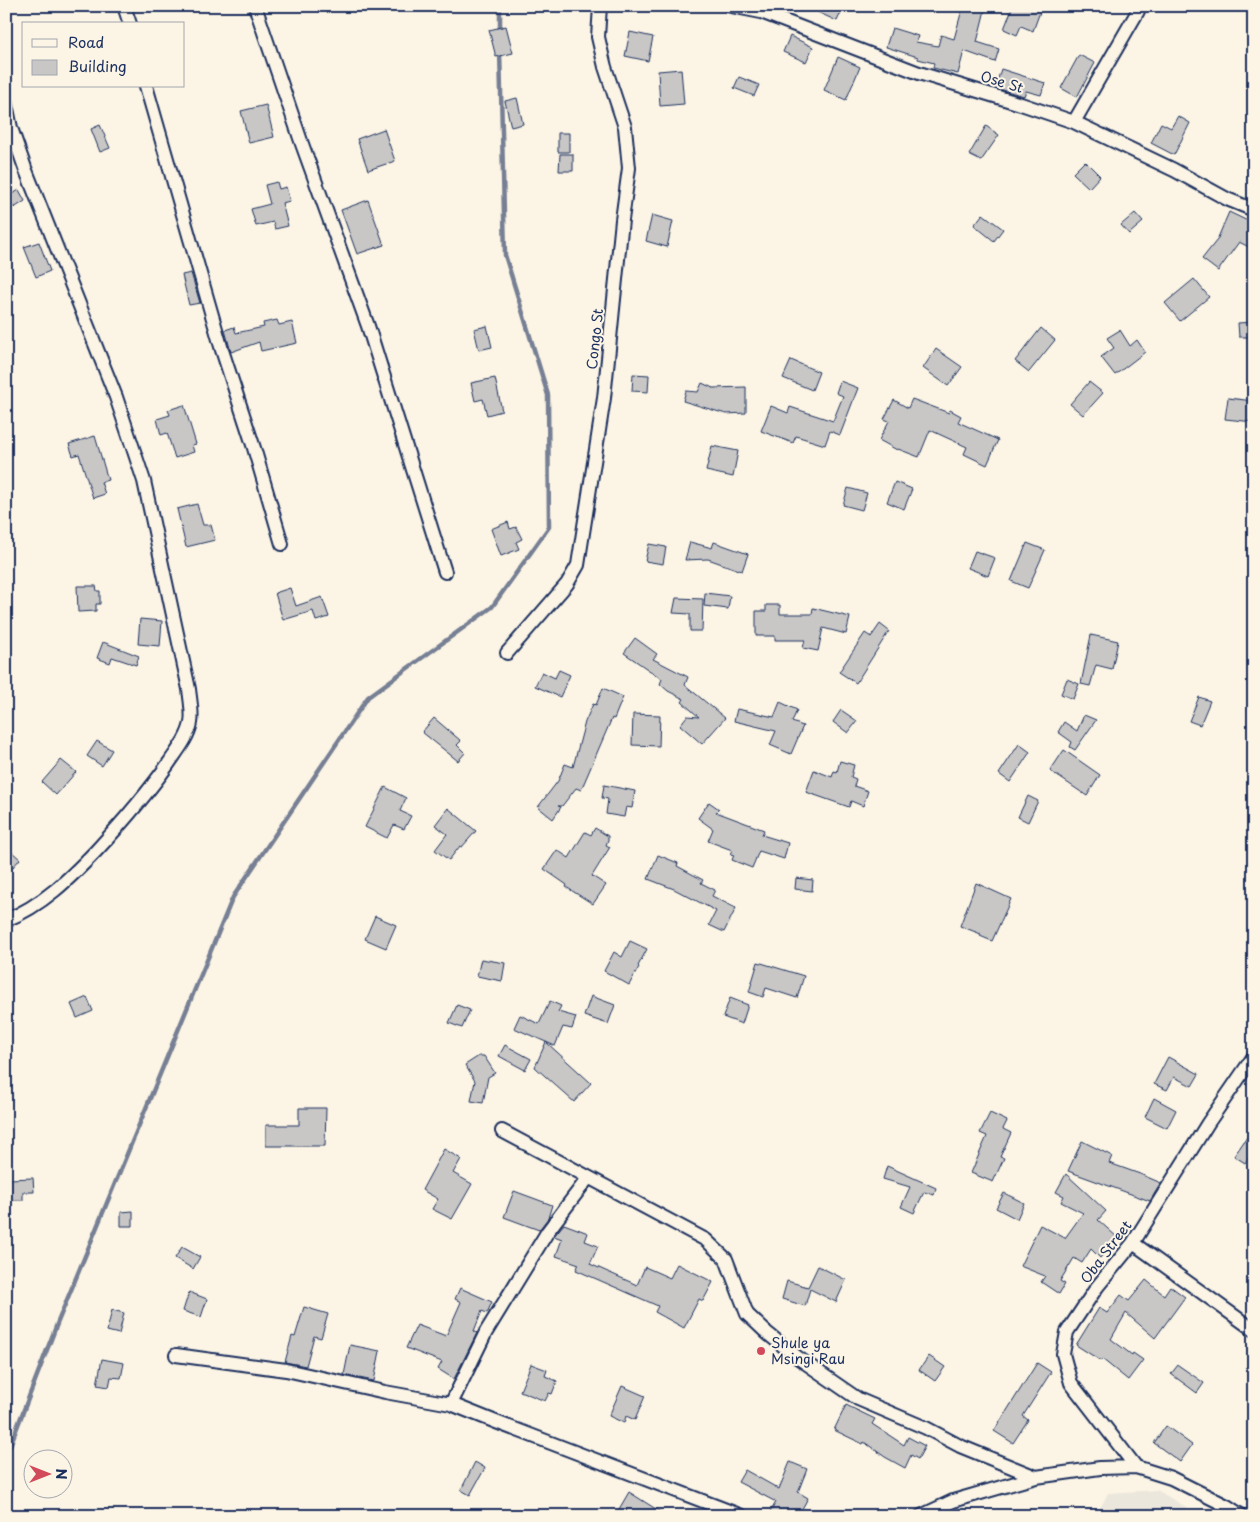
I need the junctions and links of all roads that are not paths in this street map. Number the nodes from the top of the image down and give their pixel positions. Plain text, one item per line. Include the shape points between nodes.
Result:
1 (124, 6) edge
2 (255, 6) edge
3 (600, 6) edge
4 (732, 6) edge
5 (1138, 11) dead end
6 (129, 22) edge
7 (147, 88) edge
8 (6, 104) edge
9 (1074, 122) junction
10 (1254, 210) edge
11 (282, 544) dead end
12 (445, 572) dead end
13 (507, 653) dead end
14 (6, 920) edge
15 (1254, 1056) edge
16 (502, 1131) dead end
17 (588, 1178) junction
18 (1133, 1243) junction
19 (1254, 1330) edge
20 (176, 1355) dead end
21 (451, 1404) junction
22 (1136, 1467) junction
23 (1036, 1477) junction
24 (742, 1516) edge
25 (921, 1516) edge
26 (1242, 1516) edge

1 - 6 street
2 - 12 street via 368,326
3 - 13 street, Congo St via 598,37 625,126 629,168 604,398 578,565 568,584
4 - 9 street, Ose St via 762,12 918,73
5 - 9 street
7 - 11 street
8 - 14 street via 25,168 116,397 144,482 189,689 192,722 184,740 159,776 119,826 74,874 22,914
9 - 10 street, Ose St
15 - 18 street, Oba Street
16 - 17 street
17 - 21 street via 548,1231 486,1332
17 - 23 street via 706,1240 726,1259 748,1314 797,1357 858,1399
18 - 19 street
18 - 22 street, Oba Street via 1097,1287 1067,1332 1063,1354 1071,1383
20 - 21 street via 286,1370
21 - 24 street
22 - 23 street via 1100,1468
22 - 26 street via 1171,1478
23 - 25 street via 953,1501

